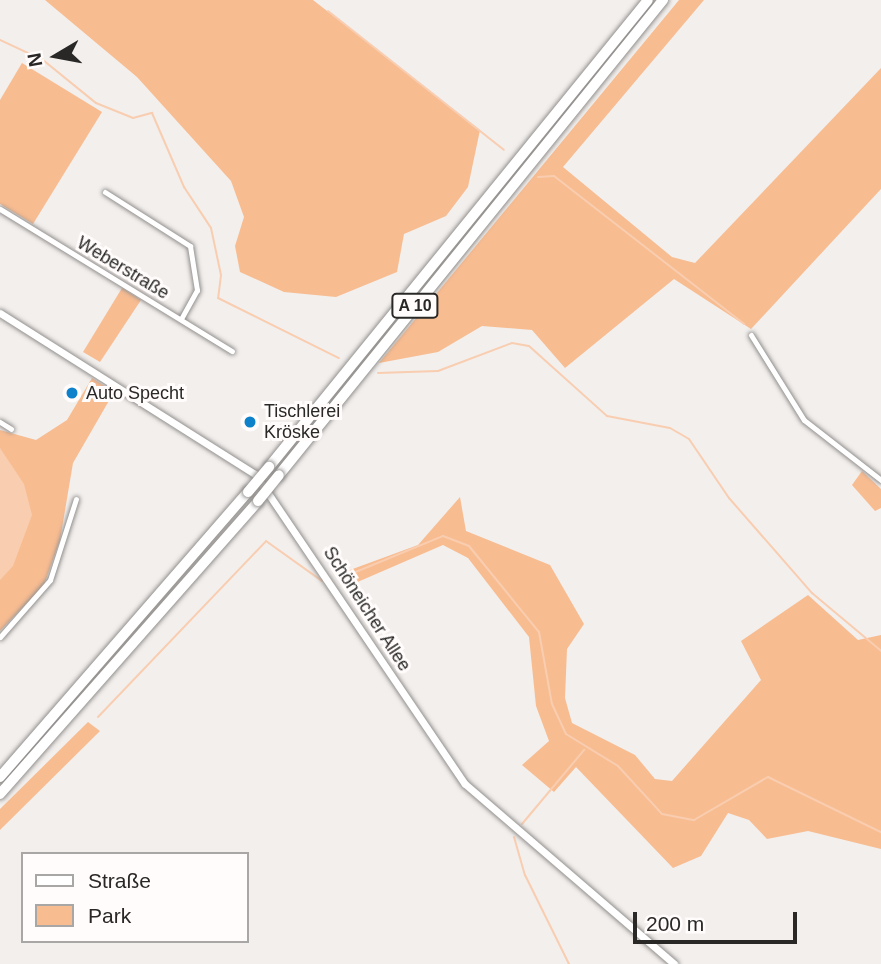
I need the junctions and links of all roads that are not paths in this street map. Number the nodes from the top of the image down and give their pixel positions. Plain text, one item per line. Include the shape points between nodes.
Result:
1 (648, 0) edge
2 (663, 0) edge
3 (105, 191) dead end
4 (3, 211) edge
5 (0, 221) edge
6 (0, 313) edge
7 (181, 319) junction
8 (751, 335) dead end
9 (232, 351) dead end
10 (0, 422) edge
11 (11, 429) dead end
12 (881, 480) edge
13 (76, 499) dead end
14 (0, 637) edge
15 (0, 777) edge
16 (0, 794) edge
17 (674, 964) edge

1 - 15 highway, A 10, bridge via 269,467
2 - 16 highway, A 10, bridge via 258,501
3 - 7 street via 190,246 197,290
4 - 5 street
4 - 7 street, Weberstraße
6 - 17 street, Schöneicher Allee via 255,474 465,784
7 - 9 street, Weberstraße
8 - 12 street via 795,410
10 - 11 street
13 - 14 street via 45,589

